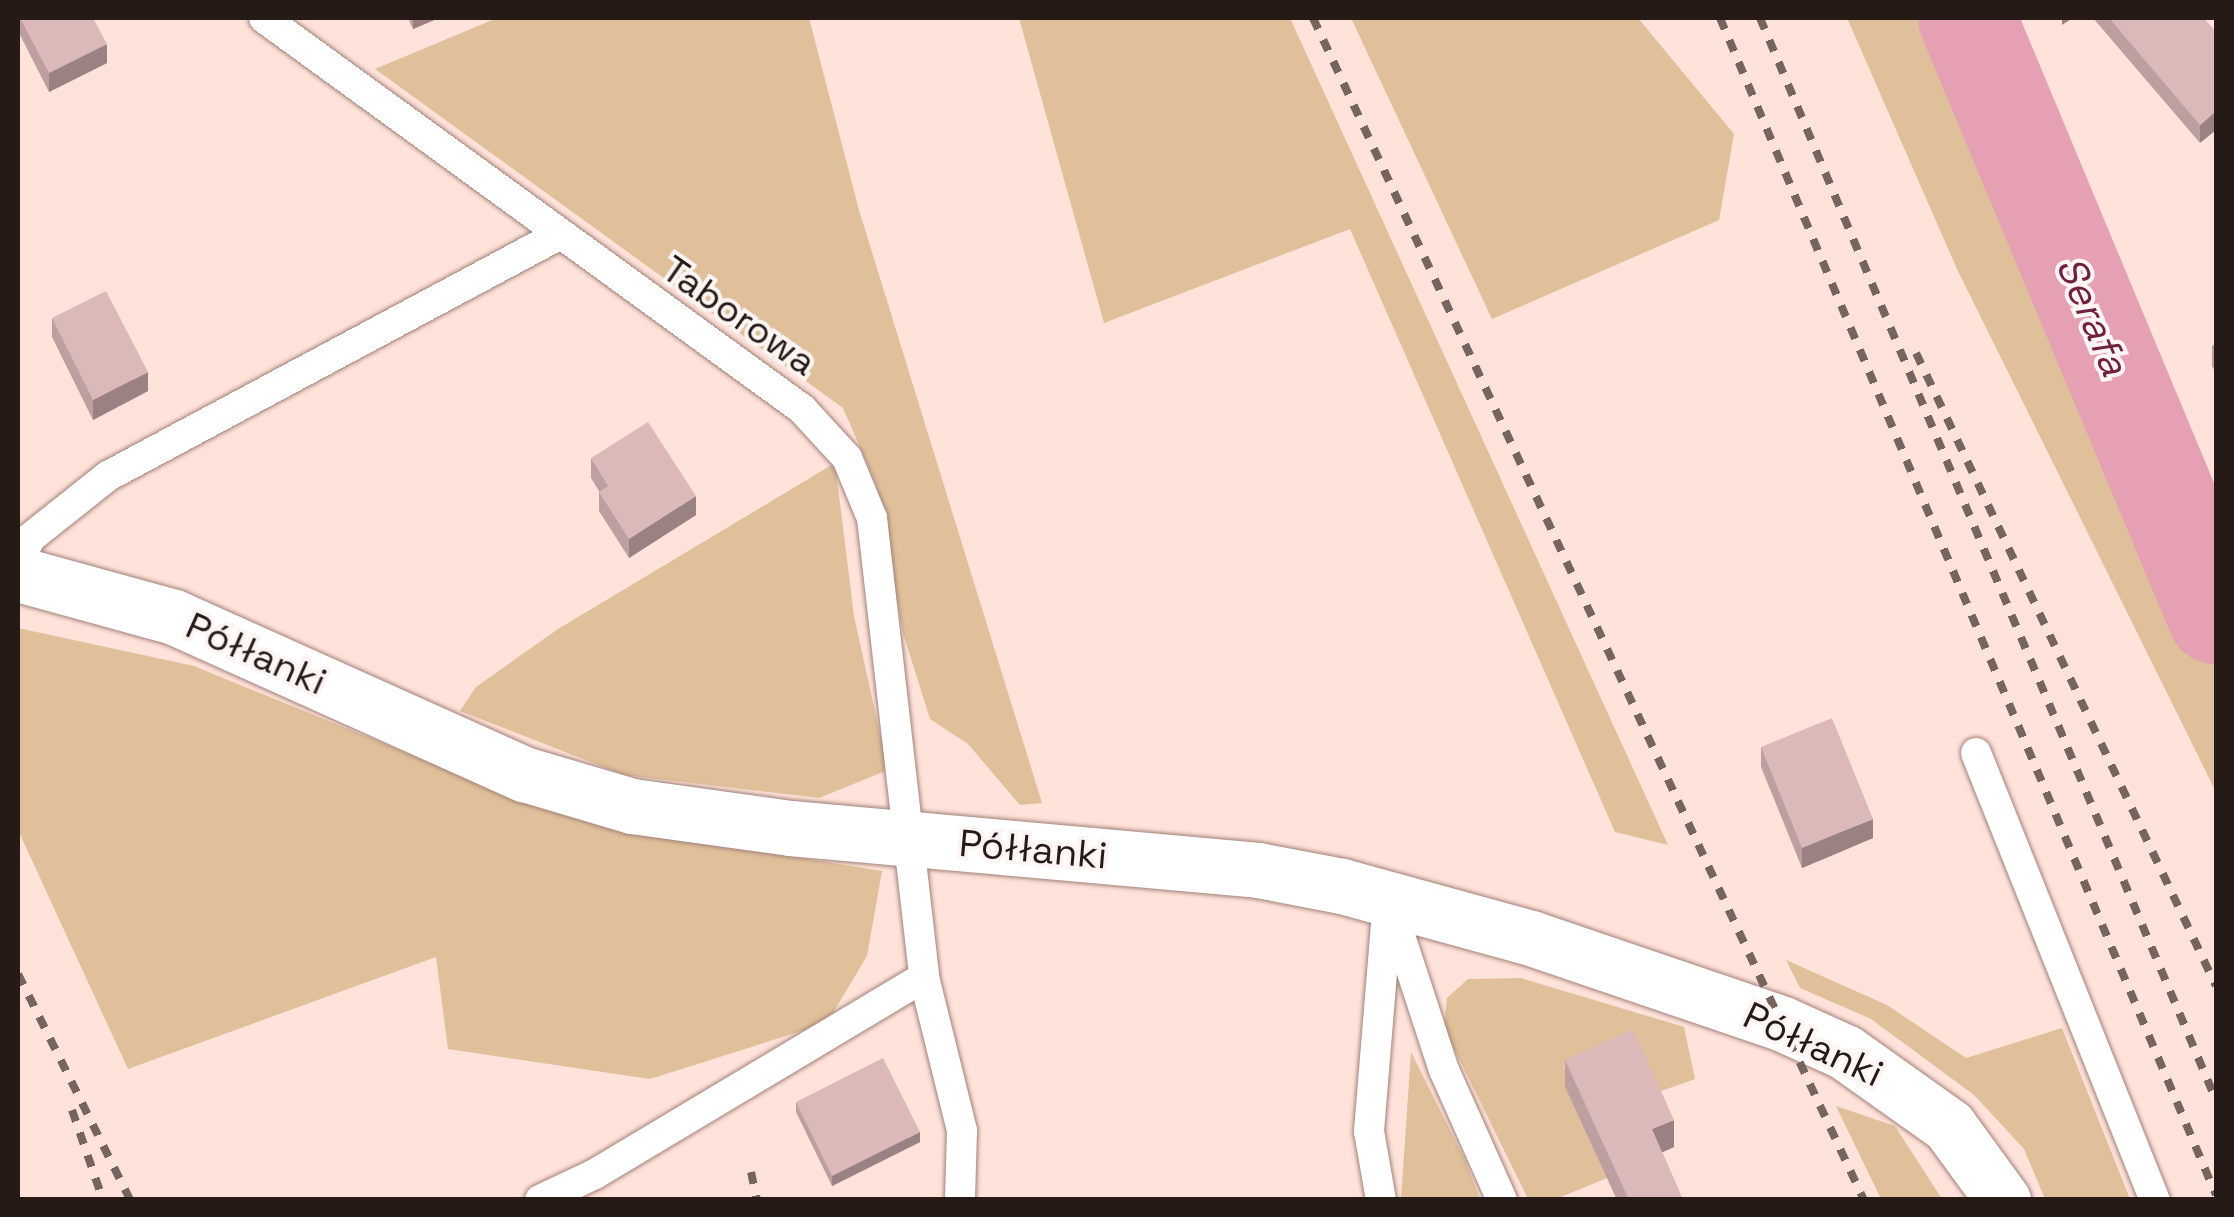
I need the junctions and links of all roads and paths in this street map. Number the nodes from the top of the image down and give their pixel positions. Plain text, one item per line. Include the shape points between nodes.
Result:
1 (264, 18) edge
2 (557, 236) junction
3 (18, 563) edge
4 (18, 574) edge
5 (1976, 754) dead end
6 (907, 840) junction
7 (1388, 898) junction
8 (924, 976) junction
9 (962, 1194) edge
10 (540, 1200) edge
11 (1381, 1200) edge
12 (1502, 1200) edge
13 (2003, 1200) edge
14 (2155, 1200) edge

1 - 2 lane, Taborowa
2 - 3 lane via 108,476 30,538
2 - 6 lane, Taborowa via 802,409 847,458 872,518
4 - 6 street, Półłanki via 174,617 576,791 683,815
5 - 14 lane
6 - 7 street, Półłanki via 1258,870
6 - 8 lane, Taborowa
7 - 11 lane via 1369,1131
7 - 12 lane via 1444,1070
7 - 13 street, Półłanki via 1547,944 1814,1037 1926,1106 1972,1149
8 - 9 lane, Taborowa via 962,1131
8 - 10 lane via 595,1174

